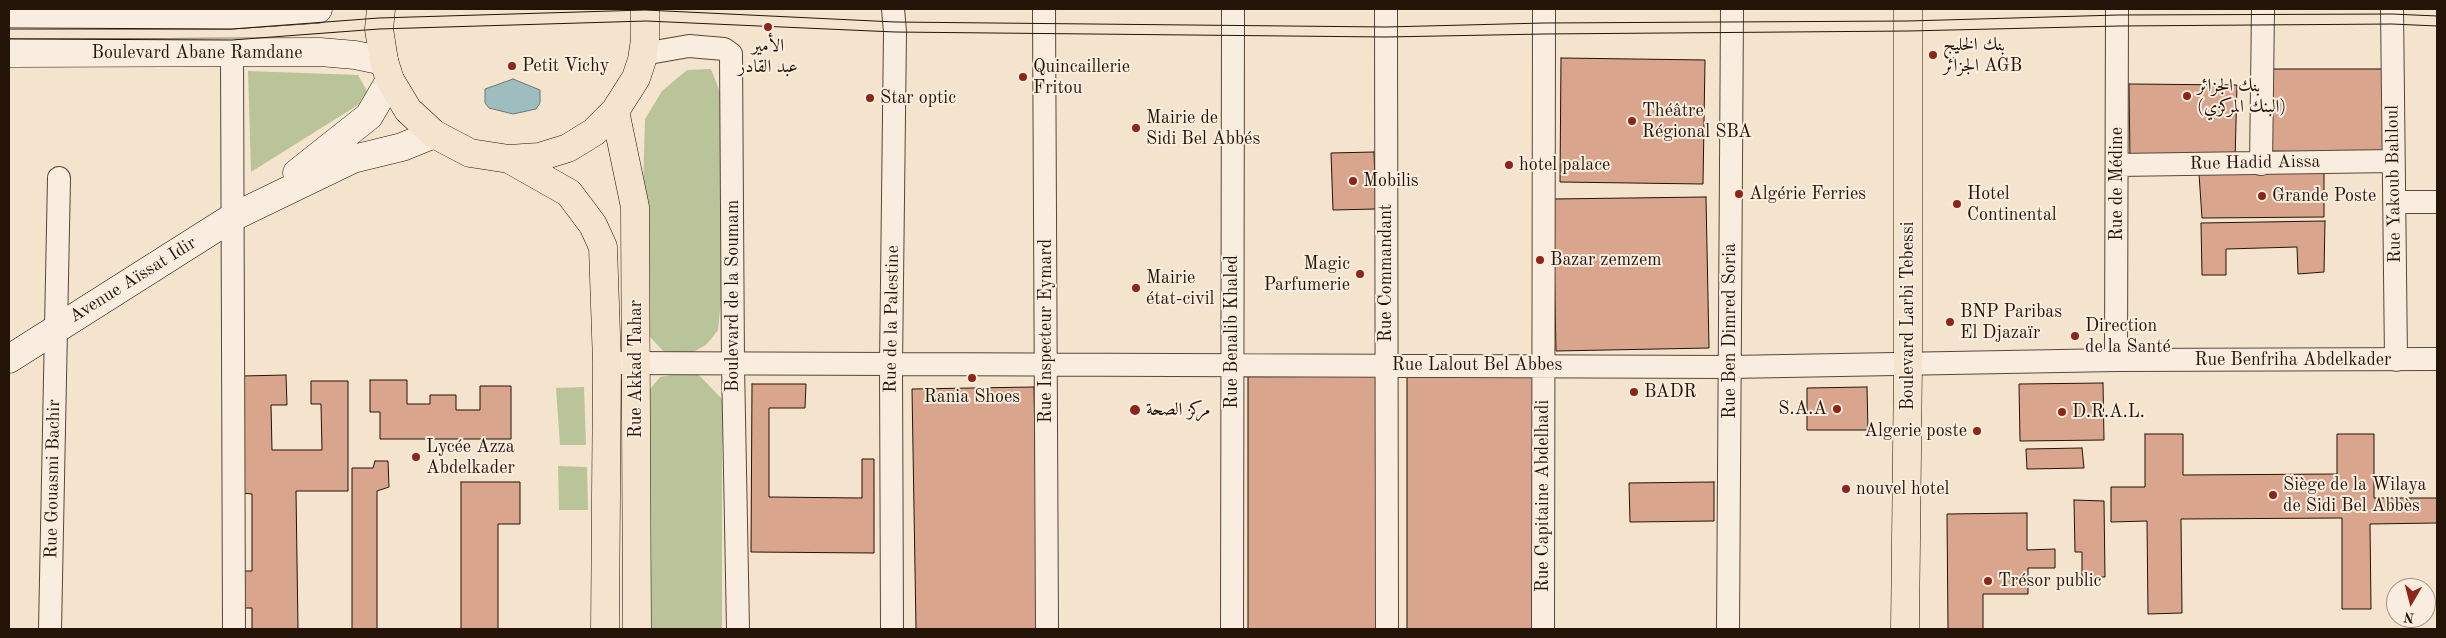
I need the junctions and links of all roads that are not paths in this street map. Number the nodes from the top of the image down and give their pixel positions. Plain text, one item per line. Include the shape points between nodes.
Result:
1 (318, 9) edge
2 (381, 9) edge
3 (645, 9) edge
4 (893, 9) edge
5 (1044, 9) edge
6 (1233, 9) edge
7 (1386, 9) edge
8 (1544, 9) edge
9 (1732, 9) edge
10 (1908, 9) edge
11 (2117, 9) edge
12 (2263, 9) edge
13 (2392, 9) edge
14 (48, 12) edge
15 (230, 12) edge
16 (9, 16) edge
17 (9, 53) edge
18 (232, 53) junction
19 (643, 54) junction
20 (387, 71) junction
21 (615, 112) junction
22 (434, 134) junction
23 (509, 160) junction
24 (2393, 161) junction
25 (2261, 164) junction
26 (2118, 165) junction
27 (59, 178) dead end
28 (2395, 202) junction
29 (2437, 202) edge
30 (258, 204) junction
31 (233, 217) junction
32 (56, 329) junction
33 (9, 359) edge
34 (2437, 359) edge
35 (2116, 360) junction
36 (2396, 360) junction
37 (607, 363) junction
38 (636, 363) junction
39 (1908, 363) junction
40 (1046, 364) junction
41 (733, 365) junction
42 (891, 365) junction
43 (1232, 365) junction
44 (1386, 365) junction
45 (1543, 366) junction
46 (1730, 367) junction
47 (1907, 627) edge
48 (50, 629) edge
49 (234, 629) edge
50 (605, 629) edge
51 (637, 629) edge
52 (738, 629) edge
53 (892, 629) edge
54 (1047, 629) edge
55 (1232, 629) edge
56 (1387, 629) edge
57 (1543, 629) edge
58 (1728, 629) edge

1 - 15 main road
2 - 20 main road via 379,28
3 - 19 main road
4 - 42 street, Rue de la Palestine
5 - 40 street, Rue Inspecteur Eymard
6 - 43 street, Rue Benalib Khaled
7 - 44 street, Rue Commandant
8 - 45 street, Rue Capitaine Abdelhadi
9 - 46 street, Rue Ben Dimred Soria
10 - 39 main road, Boulevard Larbi Tebessi
11 - 26 street, Rue de Médine
12 - 25 street
13 - 24 street, Rue Yakoub Bahloul
14 - 15 main road
14 - 16 main road
17 - 18 main road, Boulevard Abane Ramdane
18 - 20 main road, Boulevard Abane Ramdane via 320,52 355,56
18 - 31 street
19 - 21 main road via 636,78
19 - 41 street, Boulevard de la Soumam via 689,46 724,48 731,54
20 - 22 main road via 408,110
20 - 30 main road via 369,116
21 - 23 main road via 594,132 568,148 539,157
21 - 38 main road, Rue Akkad Tahar via 635,207
22 - 23 main road via 470,152
22 - 30 main road via 402,147 353,159
23 - 37 main road, Rue Akkad Tahar via 569,193 593,225 603,247
24 - 25 street, Rue Hadid Aissa
24 - 28 street, Rue Yakoub Bahloul
25 - 26 street, Rue Hadid Aissa
26 - 35 street, Rue de Médine
27 - 32 street, Rue Gouasmi Bachir
28 - 29 street
28 - 36 street, Rue Yakoub Bahloul
30 - 31 main road, Avenue Aïssat Idir
31 - 32 main road, Avenue Aïssat Idir
31 - 49 street
32 - 33 main road, Avenue Aïssat Idir
32 - 48 street, Rue Gouasmi Bachir
34 - 36 street, Rue Benfriha Abdelkader
35 - 36 street, Rue Benfriha Abdelkader
35 - 39 street, Rue Benfriha Abdelkader
37 - 38 street, Rue Lalout Bel Abbes
37 - 50 main road, Rue Akkad Tahar
38 - 41 street, Rue Lalout Bel Abbes
38 - 51 main road, Rue Akkad Tahar
39 - 46 street, Rue Lalout Bel Abbes
39 - 47 main road, Boulevard Larbi Tebessi
40 - 42 street, Rue Lalout Bel Abbes
40 - 43 street, Rue Lalout Bel Abbes
40 - 54 street, Rue Inspecteur Eymard
41 - 42 street, Rue Lalout Bel Abbes
41 - 52 street, Boulevard de la Soumam
42 - 53 street, Rue de la Palestine
43 - 44 street, Rue Lalout Bel Abbes
43 - 55 street, Rue Benalib Khaled
44 - 45 street, Rue Lalout Bel Abbes
44 - 56 street, Rue Commandant
45 - 46 street, Rue Lalout Bel Abbes
45 - 57 street, Rue Capitaine Abdelhadi
46 - 58 street, Rue Ben Dimred Soria

